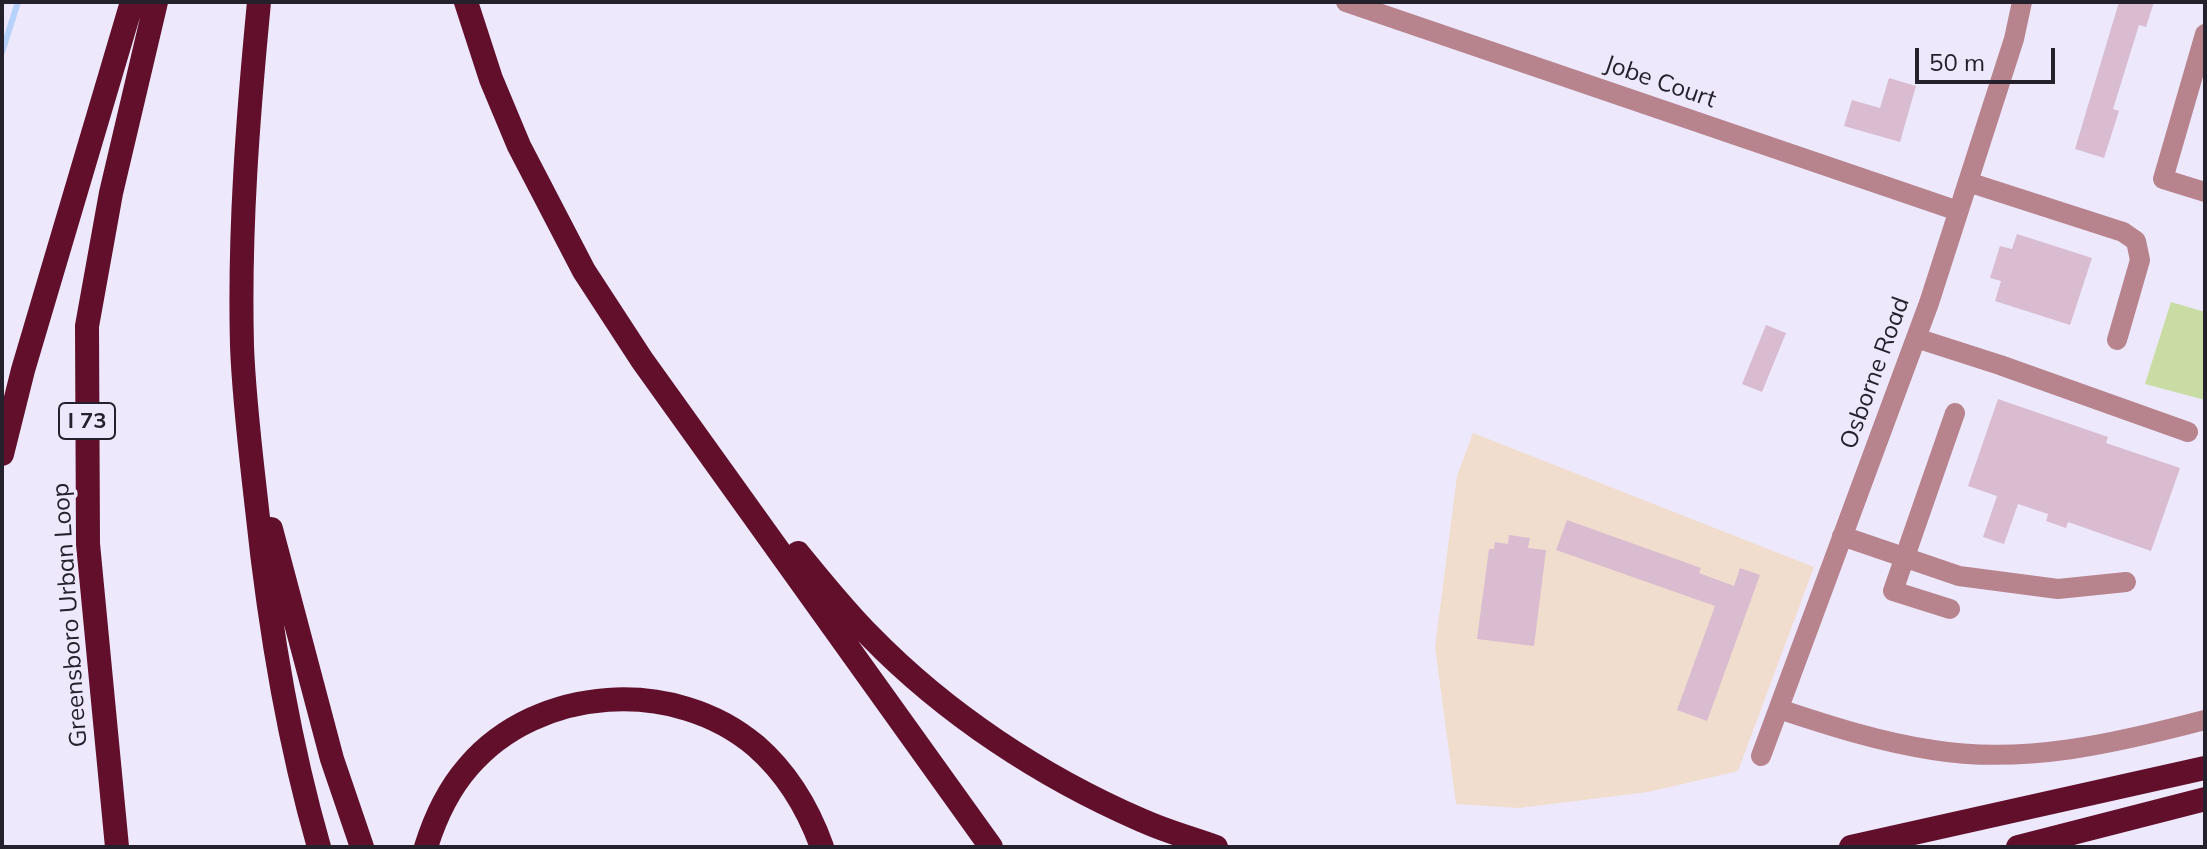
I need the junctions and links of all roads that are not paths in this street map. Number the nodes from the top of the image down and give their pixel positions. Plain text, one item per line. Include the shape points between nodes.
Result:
1 (132, 2) edge
2 (156, 2) edge
3 (259, 2) edge
4 (466, 2) edge
5 (1346, 2) edge
6 (2022, 2) edge
7 (2205, 34) edge
8 (1968, 182) junction
9 (2205, 192) edge
10 (1958, 211) junction
11 (1916, 338) junction
12 (2117, 340) dead end
13 (23, 370) junction
14 (1955, 413) dead end
15 (2, 427) edge
16 (2188, 432) dead end
17 (250, 450) junction
18 (2, 454) edge
19 (739, 496) junction
20 (1842, 536) junction
21 (1904, 559) junction
22 (2126, 582) dead end
23 (1950, 609) dead end
24 (1779, 709) junction
25 (2205, 720) edge
26 (1761, 756) dead end
27 (2205, 768) edge
28 (2205, 799) edge
29 (117, 847) edge
30 (319, 847) edge
31 (362, 847) edge
32 (426, 847) edge
33 (822, 847) edge
34 (991, 847) edge
35 (1216, 847) edge
36 (1851, 847) edge
37 (2018, 847) edge

1 - 13 highway
2 - 29 highway, Greensboro Urban Loop / I 73 via 111,193 87,326 88,544
3 - 17 highway via 243,238 242,347
4 - 19 highway via 519,146 584,271
5 - 10 street, Jobe Court
6 - 8 street, Osborne Road
7 - 9 street via 2163,179
8 - 10 street, Osborne Road
8 - 12 street via 2123,232 2136,241 2140,260
10 - 11 street, Osborne Road
11 - 16 street
11 - 20 street, Osborne Road
13 - 15 highway
13 - 18 highway
14 - 21 street
17 - 30 highway via 283,696
17 - 31 highway via 332,759
19 - 34 highway
19 - 35 highway via 783,535 871,637 988,736 1057,779 1142,821
20 - 21 street
20 - 24 street, Osborne Road
21 - 22 street via 1959,576 2058,589
21 - 23 street via 1893,591
24 - 25 street via 1889,742 1996,754 2069,750
24 - 26 street, Osborne Road
27 - 36 highway
28 - 37 highway
32 - 33 highway via 455,784 489,747 552,711 613,699 672,705 736,731 792,784

